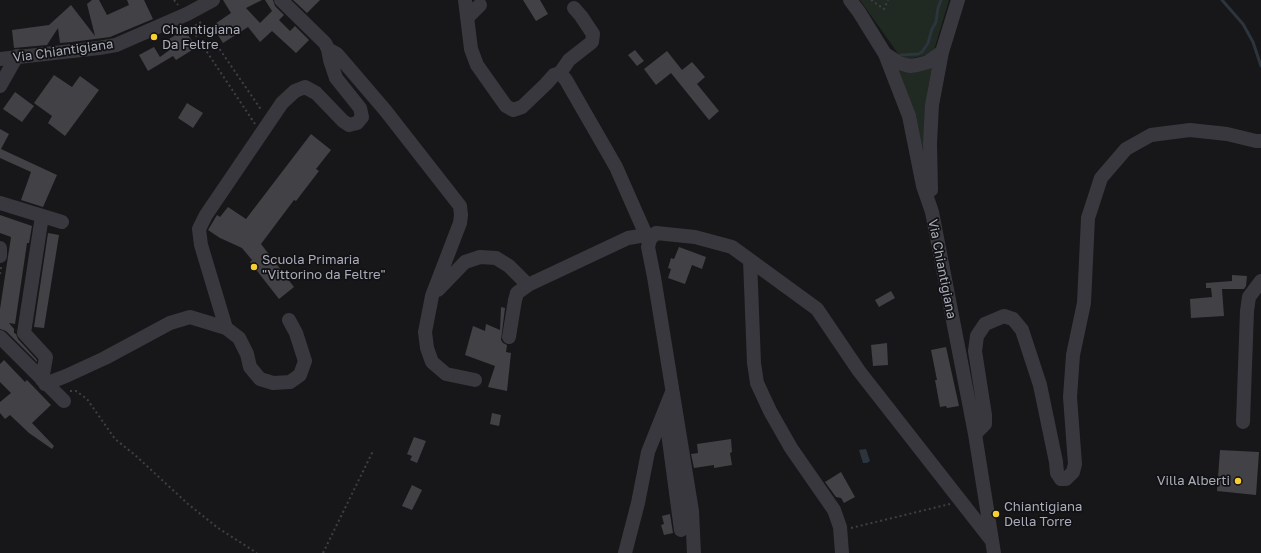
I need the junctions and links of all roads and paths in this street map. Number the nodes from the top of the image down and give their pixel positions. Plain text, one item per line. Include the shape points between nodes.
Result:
1 (213, 0) edge
2 (281, 0) edge
3 (466, 0) edge
4 (850, 0) edge
5 (871, 0) edge
6 (888, 0) edge
7 (958, 0) edge
8 (480, 5) dead end
9 (574, 8) dead end
10 (467, 18) junction
11 (328, 49) junction
12 (942, 52) junction
13 (885, 54) junction
14 (17, 56) junction
15 (0, 59) edge
16 (560, 73) junction
17 (0, 86) edge
18 (265, 128) junction
19 (1261, 141) edge
20 (0, 203) edge
21 (932, 212) junction
22 (42, 216) junction
23 (62, 222) dead end
24 (648, 237) junction
25 (0, 248) edge
26 (0, 256) edge
27 (750, 260) junction
28 (1261, 281) edge
29 (528, 285) junction
30 (432, 296) junction
31 (289, 320) dead end
32 (226, 328) junction
33 (0, 337) edge
34 (509, 337) dead end
35 (475, 380) dead end
36 (44, 382) junction
37 (672, 391) junction
38 (60, 398) joint
39 (665, 410) junction
40 (1244, 422) dead end
41 (974, 434) junction
42 (373, 451) dead end
43 (961, 502) junction
44 (681, 530) dead end
45 (840, 531) junction
46 (993, 547) edge
47 (257, 553) edge
48 (323, 553) edge
49 (625, 553) edge
50 (694, 553) edge
51 (842, 553) edge

1 - 14 street, Via Chiantigiana via 116,45
2 - 11 street
3 - 10 street
4 - 13 street, Via Chiantigiana
5 - 6 path via 884,9
7 - 12 street
8 - 10 street
9 - 16 street via 593,34 592,42 569,60
10 - 16 street via 471,49 477,65 506,106 513,110 522,107 554,75
11 - 18 street via 336,78 360,108 362,117 357,123 349,125 343,122 316,93 305,87 295,91 282,103
11 - 30 street via 337,54 385,110 460,206 460,223
12 - 13 street via 917,66 899,63
12 - 21 street via 930,143
13 - 21 street, Via Chiantigiana via 909,116 923,186
14 - 15 street, Via Chiantigiana
14 - 17 street
16 - 24 street via 616,167
18 - 18 path via 201,22 191,28
18 - 32 street via 199,229 201,245
19 - 41 street via 1190,130 1151,135 1126,149 1101,178 1088,218 1084,303 1072,355 1070,397 1075,464 1070,476 1061,479 1057,473 1040,385 1022,330 1013,319 1004,316 985,324 977,336 975,351 985,424
20 - 22 street
21 - 41 street, Via Chiantigiana
22 - 23 street
22 - 36 street via 24,333 46,357
24 - 27 street via 656,233 695,237 732,247
24 - 29 street via 628,238
24 - 37 street
25 - 26 street
27 - 43 street via 817,308 859,371
27 - 45 street via 757,383 792,448 834,510
28 - 40 street via 1249,297 1247,311
29 - 30 street via 509,266 496,258 480,258 465,262
29 - 34 street via 517,293 514,300
30 - 35 street via 425,332 432,362 446,374
31 - 32 street via 305,361 300,375 290,382 273,383 260,379 250,367 239,338
32 - 36 street via 190,317 170,324 66,376
33 - 36 street
36 - 38 street
37 - 39 street
37 - 50 street via 692,511
38 - 47 path via 64,391 76,391 87,398 116,439 188,504 218,528
39 - 44 street
39 - 49 street via 648,452
41 - 46 street, Via Chiantigiana
42 - 48 path
43 - 45 path
43 - 46 street
45 - 51 street

